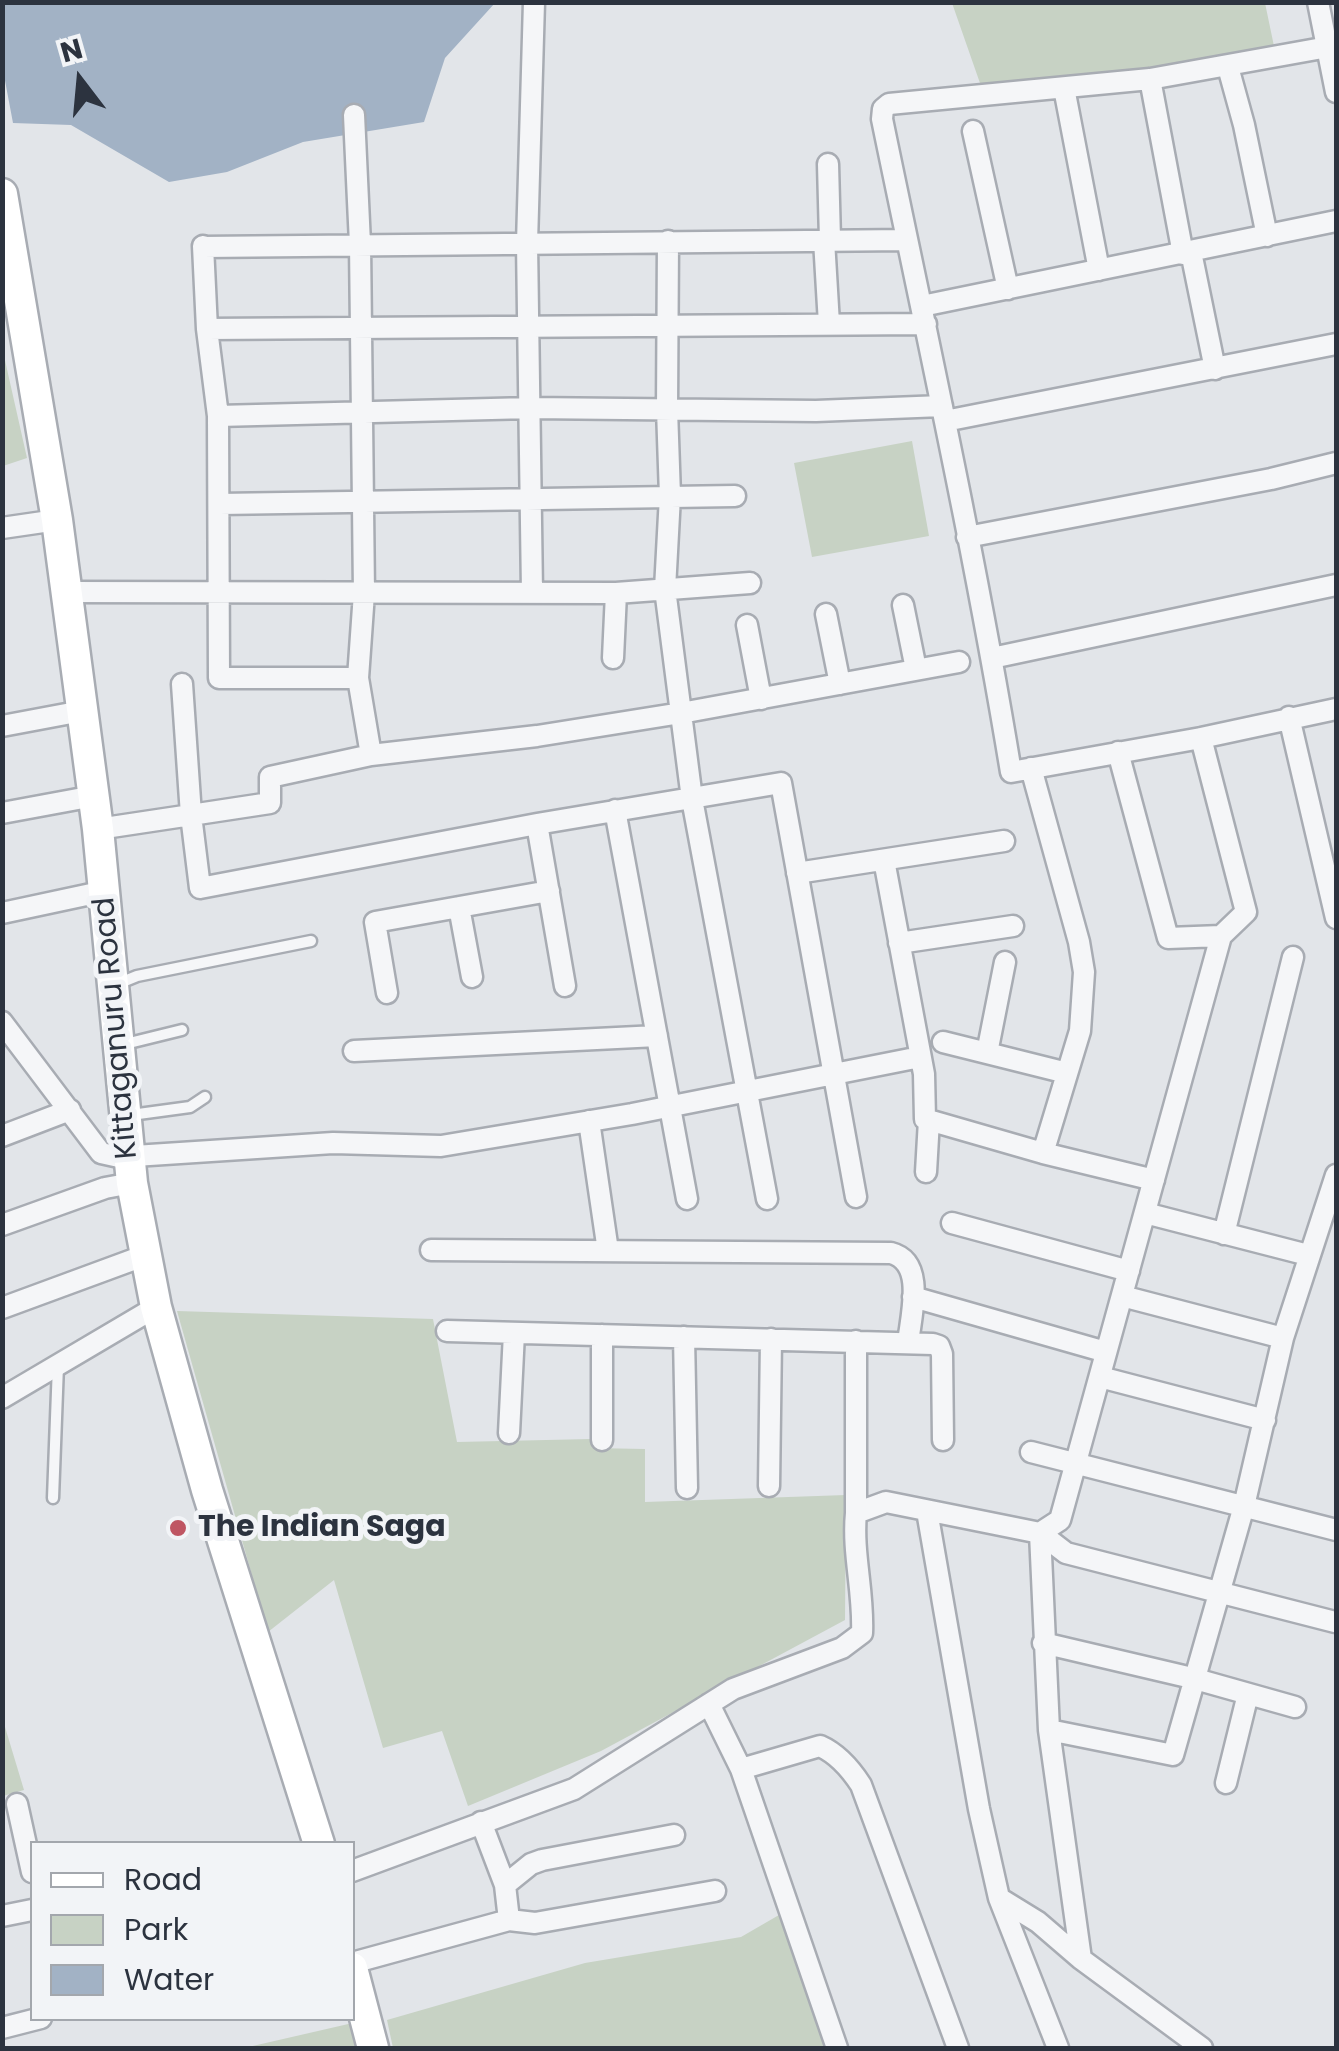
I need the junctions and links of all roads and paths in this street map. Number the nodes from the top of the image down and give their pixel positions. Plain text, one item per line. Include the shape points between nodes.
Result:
1 (534, 2) edge
2 (1318, 2) edge
3 (1328, 48) junction
4 (1228, 67) junction
5 (1150, 78) junction
6 (1064, 88) junction
7 (1336, 92) edge
8 (354, 115) dead end
9 (973, 131) dead end
10 (828, 164) dead end
11 (3, 204) edge
12 (1336, 220) edge
13 (1267, 236) junction
14 (827, 240) junction
15 (907, 240) junction
16 (668, 241) junction
17 (528, 243) junction
18 (360, 244) junction
19 (1187, 253) junction
20 (8, 264) edge
21 (1099, 270) junction
22 (1008, 289) junction
23 (924, 315) junction
24 (829, 324) junction
25 (669, 325) junction
26 (528, 326) junction
27 (360, 328) junction
28 (207, 329) junction
29 (1336, 344) edge
30 (1215, 369) junction
31 (530, 408) junction
32 (666, 409) junction
33 (944, 413) junction
34 (362, 414) junction
35 (218, 416) junction
36 (1336, 463) edge
37 (670, 496) junction
38 (735, 496) dead end
39 (530, 497) junction
40 (363, 501) junction
41 (220, 504) junction
42 (58, 520) junction
43 (2, 528) edge
44 (967, 537) junction
45 (750, 583) dead end
46 (1336, 585) edge
47 (665, 589) junction
48 (65, 592) junction
49 (364, 592) junction
50 (532, 592) junction
51 (221, 593) junction
52 (616, 593) junction
53 (902, 604) dead end
54 (826, 614) dead end
55 (747, 626) dead end
56 (613, 658) dead end
57 (992, 658) junction
58 (959, 662) dead end
59 (916, 669) junction
60 (358, 678) junction
61 (182, 684) dead end
62 (840, 684) junction
63 (761, 699) junction
64 (1336, 710) edge
65 (82, 711) junction
66 (681, 713) junction
67 (1289, 717) junction
68 (2, 726) edge
69 (1201, 738) junction
70 (1118, 752) junction
71 (371, 755) junction
72 (1030, 768) junction
73 (94, 796) junction
74 (692, 799) junction
75 (616, 810) junction
76 (2, 813) edge
77 (192, 815) junction
78 (537, 824) junction
79 (98, 829) junction
80 (1004, 841) dead end
81 (884, 860) junction
82 (798, 873) junction
83 (105, 891) junction
84 (549, 891) junction
85 (460, 907) junction
86 (2, 913) edge
87 (1336, 918) edge
88 (1012, 926) dead end
89 (1221, 936) junction
90 (311, 941) dead end
91 (899, 944) junction
92 (1293, 956) dead end
93 (1005, 962) dead end
94 (472, 976) dead end
95 (114, 985) junction
96 (565, 986) dead end
97 (387, 993) dead end
98 (2, 1022) edge
99 (182, 1030) dead end
100 (657, 1036) junction
101 (944, 1042) dead end
102 (120, 1046) junction
103 (354, 1051) dead end
104 (988, 1053) junction
105 (920, 1057) junction
106 (834, 1073) junction
107 (1067, 1073) junction
108 (748, 1089) junction
109 (205, 1097) dead end
110 (670, 1106) junction
111 (70, 1110) junction
112 (126, 1116) junction
113 (929, 1120) junction
114 (589, 1121) junction
115 (2, 1136) edge
116 (1043, 1153) junction
117 (130, 1170) junction
118 (926, 1172) dead end
119 (1336, 1175) edge
120 (1154, 1180) junction
121 (856, 1196) dead end
122 (767, 1198) dead end
123 (687, 1199) dead end
124 (1145, 1213) junction
125 (952, 1223) dead end
126 (2, 1225) edge
127 (1224, 1234) junction
128 (431, 1250) dead end
129 (608, 1251) junction
130 (1308, 1255) junction
131 (146, 1256) junction
132 (1129, 1271) junction
133 (1122, 1296) junction
134 (913, 1298) junction
135 (156, 1307) junction
136 (2, 1308) edge
137 (447, 1331) dead end
138 (514, 1333) junction
139 (602, 1335) junction
140 (684, 1337) junction
141 (1283, 1338) junction
142 (771, 1339) junction
143 (856, 1341) junction
144 (908, 1343) junction
145 (1106, 1352) junction
146 (58, 1364) junction
147 (1100, 1377) junction
148 (2, 1398) edge
149 (1265, 1420) junction
150 (510, 1433) dead end
151 (602, 1440) dead end
152 (943, 1440) dead end
153 (1030, 1452) dead end
154 (1076, 1463) junction
155 (768, 1486) dead end
156 (687, 1488) dead end
157 (53, 1498) dead end
158 (1244, 1506) junction
159 (927, 1511) junction
160 (856, 1512) junction
161 (1336, 1530) edge
162 (1040, 1532) junction
163 (1218, 1592) junction
164 (1335, 1622) edge
165 (1043, 1644) junction
166 (1192, 1678) junction
167 (1248, 1694) junction
168 (709, 1704) junction
169 (1294, 1707) dead end
170 (1049, 1730) junction
171 (741, 1769) junction
172 (1226, 1783) dead end
173 (17, 1804) dead end
174 (481, 1822) junction
175 (674, 1835) dead end
176 (318, 1841) edge
177 (30, 1863) edge
178 (355, 1871) edge
179 (505, 1884) junction
180 (715, 1891) dead end
181 (999, 1898) junction
182 (30, 1910) edge
183 (2, 1916) edge
184 (509, 1920) junction
185 (1081, 1960) junction
186 (355, 1965) edge
187 (355, 1978) edge
188 (30, 2021) edge
189 (2, 2028) edge
190 (373, 2048) edge
191 (838, 2048) edge
192 (958, 2048) edge
193 (1058, 2048) edge
194 (1202, 2048) edge

1 - 17 street
2 - 3 street
3 - 4 street
3 - 7 street
4 - 5 street
4 - 13 street
5 - 6 street
5 - 19 street
6 - 15 street via 884,106
6 - 21 street
8 - 18 street
9 - 22 street
10 - 14 street
11 - 20 street, Kittaganuru Road
12 - 13 street
13 - 19 street
14 - 15 street
14 - 16 street
14 - 24 street
15 - 23 street
16 - 17 street
16 - 25 street
17 - 18 street
17 - 26 street
18 - 27 street
18 - 28 street via 204,246
19 - 21 street
19 - 30 street
20 - 42 street, Kittaganuru Road
21 - 22 street
22 - 23 street
23 - 24 street
23 - 33 street
24 - 25 street
25 - 26 street
25 - 32 street
26 - 27 street
26 - 31 street
27 - 28 street
27 - 34 street
28 - 35 street
29 - 30 street
30 - 33 street
31 - 32 street
31 - 34 street
31 - 39 street
32 - 33 street
32 - 37 street
33 - 44 street
34 - 35 street
34 - 40 street
35 - 41 street
36 - 44 street
37 - 38 street
37 - 39 street
37 - 47 street
39 - 40 street
39 - 50 street
40 - 41 street
40 - 49 street
41 - 51 street
42 - 43 street
42 - 48 street, Kittaganuru Road
44 - 57 street
45 - 47 street
46 - 57 street
47 - 52 street
47 - 66 street
48 - 51 street
48 - 65 street, Kittaganuru Road
49 - 50 street
49 - 51 street
49 - 60 street
50 - 52 street
51 - 60 street via 219,678
52 - 56 street
53 - 59 street
54 - 62 street
55 - 63 street
57 - 72 street via 1010,772
58 - 59 street
59 - 62 street
60 - 71 street
61 - 77 street
62 - 63 street
63 - 66 street
64 - 67 street
65 - 68 street
65 - 73 street, Kittaganuru Road
66 - 71 street
66 - 74 street
67 - 69 street
67 - 87 street
69 - 70 street
69 - 89 street via 1246,912
70 - 72 street
70 - 89 street via 1168,938
71 - 77 street via 270,777 270,803
72 - 107 street via 1084,972 1080,1031
73 - 76 street
73 - 79 street, Kittaganuru Road
74 - 75 street
74 - 82 street via 781,783
74 - 108 street
75 - 78 street
75 - 100 street
77 - 78 street via 200,888
77 - 79 street
78 - 84 street
79 - 83 street, Kittaganuru Road
80 - 81 street
81 - 82 street
81 - 91 street
82 - 106 street
83 - 86 street
83 - 95 street, Kittaganuru Road
84 - 85 street
84 - 96 street
85 - 94 street
85 - 97 street via 375,922
88 - 91 street
89 - 120 street
90 - 95 lane
91 - 105 street
92 - 127 street
93 - 104 street
95 - 102 street, Kittaganuru Road
98 - 111 street
99 - 102 lane
100 - 103 street
100 - 110 street
101 - 104 street
102 - 112 street, Kittaganuru Road
104 - 107 street
105 - 106 street
105 - 113 street
106 - 108 street
106 - 121 street
107 - 116 street
108 - 110 street
108 - 122 street
109 - 112 lane via 190,1107
110 - 114 street
110 - 123 street
111 - 115 street
111 - 117 street via 102,1153
112 - 117 street, Kittaganuru Road
113 - 116 street
113 - 118 street
114 - 117 street via 441,1146 333,1143
114 - 129 street
116 - 120 street
117 - 126 street via 104,1188
117 - 131 street, Kittaganuru Road
119 - 130 street
120 - 124 street
124 - 127 street
124 - 132 street
125 - 132 street
127 - 130 street
128 - 129 street
129 - 134 street via 891,1253 910,1263
130 - 141 street
131 - 135 street, Kittaganuru Road
131 - 136 street
132 - 133 street
133 - 141 street
133 - 145 street
134 - 144 street
134 - 145 street
135 - 146 street
135 - 176 street, Kittaganuru Road
137 - 138 street
138 - 139 street
138 - 150 street
139 - 140 street
139 - 151 street
140 - 142 street
140 - 156 street
141 - 149 street
142 - 143 street
142 - 155 street
143 - 144 street
143 - 160 street
144 - 152 street via 933,1344 942,1354
145 - 147 street
146 - 148 street
146 - 157 lane
147 - 149 street
147 - 154 street
149 - 158 street
153 - 154 street
154 - 158 street
154 - 162 street via 1060,1520
158 - 161 street
158 - 163 street
159 - 160 street via 886,1502
159 - 162 street
159 - 181 street
160 - 168 street via 862,1633 842,1648
162 - 163 street via 1066,1554
162 - 165 street
163 - 164 street
163 - 166 street
165 - 166 street
165 - 170 street
166 - 167 street
166 - 170 street via 1173,1755
167 - 169 street
167 - 172 street
168 - 171 street
168 - 174 street via 574,1789
170 - 185 street
171 - 191 street
171 - 192 street via 820,1746 853,1772
173 - 177 street
174 - 178 street
174 - 179 street
175 - 179 street via 542,1860
179 - 184 street
180 - 184 street via 535,1923
181 - 185 street
181 - 193 street
182 - 183 street
184 - 186 street
185 - 194 street
187 - 190 street
188 - 189 street

